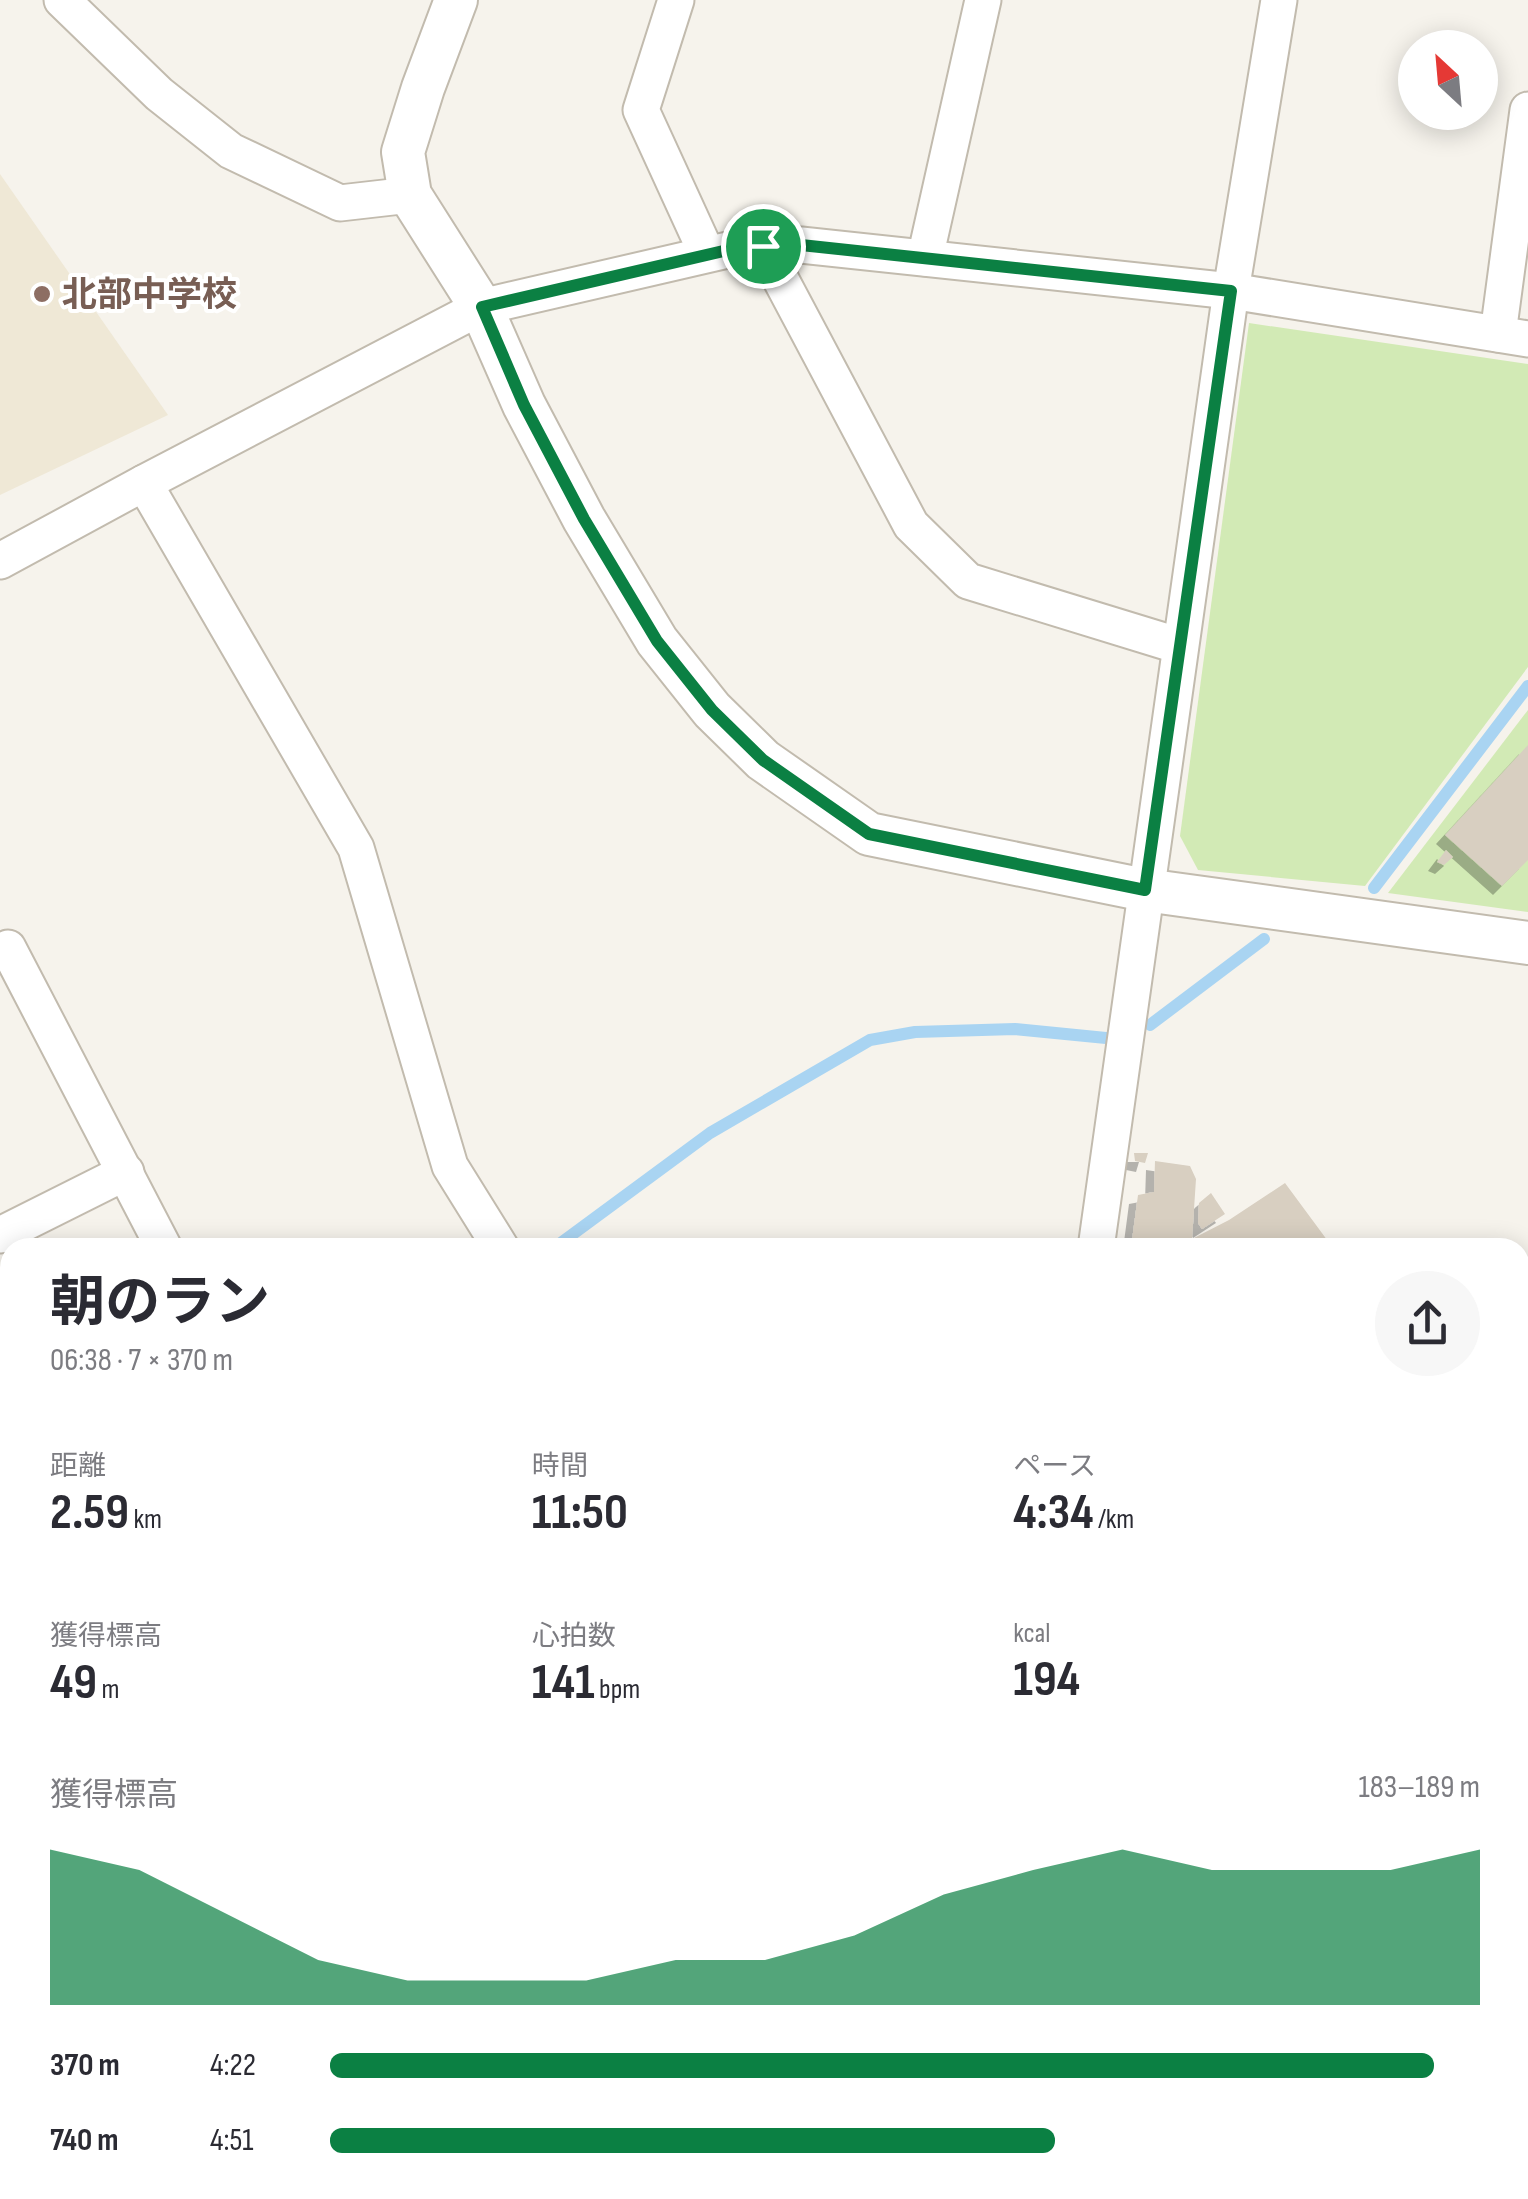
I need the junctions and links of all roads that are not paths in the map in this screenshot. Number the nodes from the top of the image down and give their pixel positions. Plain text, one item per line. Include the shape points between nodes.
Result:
1 (62, 0) edge
2 (456, 0) edge
3 (676, 0) edge
4 (983, 0) edge
5 (1279, 0) edge
6 (1528, 110) edge
7 (410, 195) junction
8 (763, 246) junction
9 (707, 254) junction
10 (925, 258) junction
11 (1231, 291) junction
12 (482, 307) junction
13 (1513, 336) edge
14 (144, 483) junction
15 (0, 561) edge
16 (1180, 646) junction
17 (1145, 890) junction
18 (1528, 943) edge
19 (0, 952) edge
20 (126, 1172) junction
21 (0, 1235) edge
22 (159, 1238) edge
23 (495, 1238) edge
24 (1097, 1238) edge

1 - 7 street via 159,94 231,150 340,203
2 - 7 street via 403,152
3 - 9 street via 640,110
4 - 10 street
5 - 11 street
6 - 13 street
7 - 12 street
8 - 9 street
8 - 10 street
8 - 16 street via 911,525 957,570 968,580
9 - 12 street
10 - 11 street
11 - 13 street
11 - 16 street
12 - 14 street
12 - 17 street via 524,405 657,641 763,760 869,834
14 - 15 street
14 - 23 street via 356,848 450,1166
16 - 17 street
17 - 18 street
17 - 24 street
19 - 20 street via 8,948
20 - 21 street
20 - 22 street

